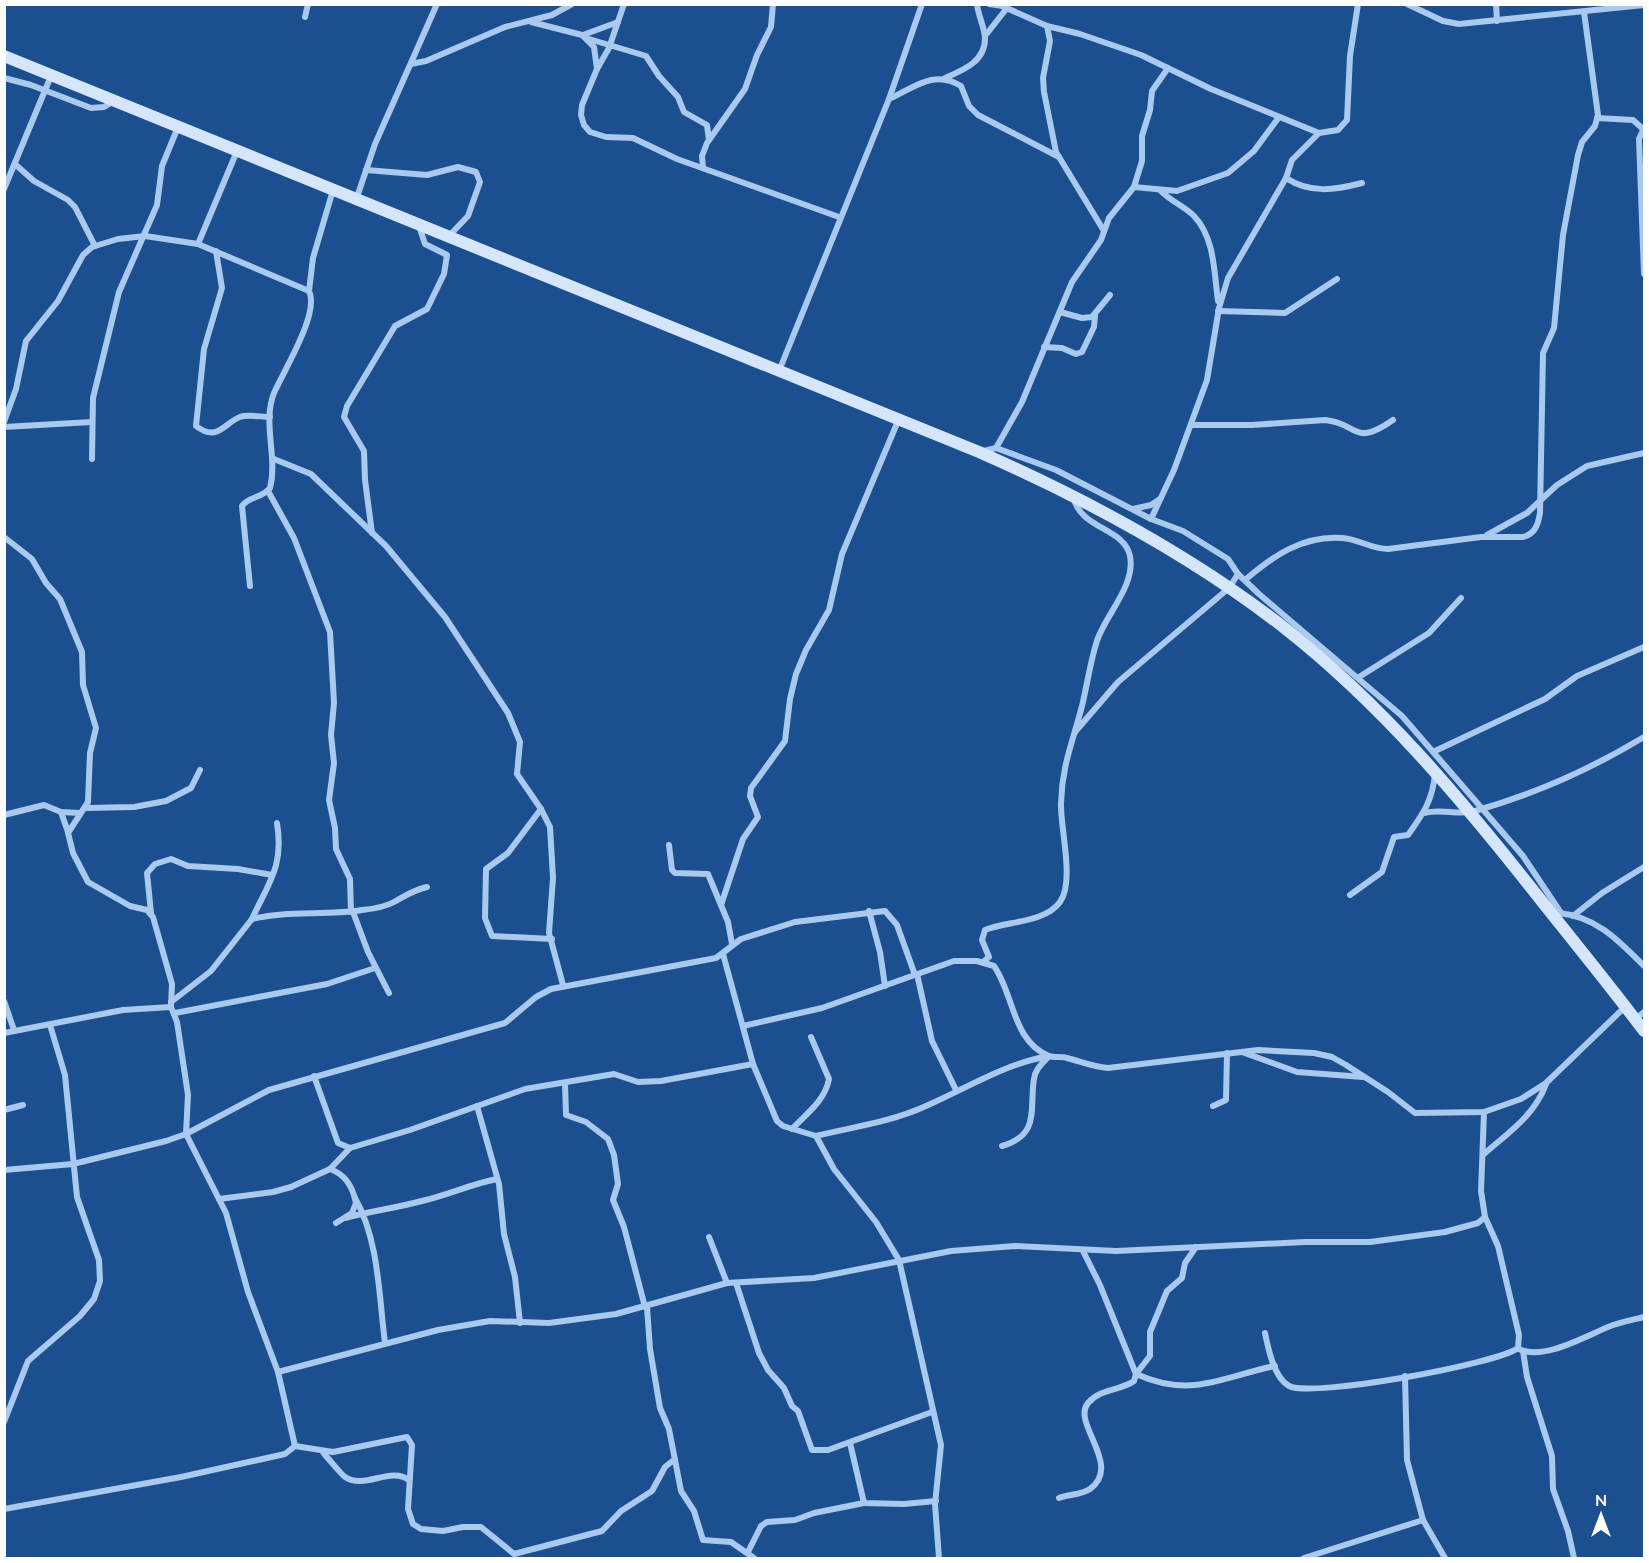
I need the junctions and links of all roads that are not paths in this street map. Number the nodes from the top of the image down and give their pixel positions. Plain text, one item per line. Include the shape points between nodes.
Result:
1 (308, 4) edge
2 (572, 4) edge
3 (624, 4) edge
4 (773, 4) edge
5 (922, 4) edge
6 (977, 4) edge
7 (989, 4) edge
8 (1358, 4) edge
9 (1407, 4) edge
10 (1496, 4) edge
11 (436, 5) edge
12 (1644, 5) edge
13 (1005, 6) edge
14 (1616, 6) edge
15 (1584, 12) junction
16 (305, 17) dead end
17 (1497, 21) junction
18 (531, 22) junction
19 (619, 22) junction
20 (1047, 26) junction
21 (985, 36) junction
22 (586, 37) junction
23 (610, 45) junction
24 (4, 56) edge
25 (411, 64) junction
26 (1168, 68) junction
27 (597, 69) junction
28 (51, 76) junction
29 (4, 78) edge
30 (945, 78) junction
31 (46, 90) junction
32 (889, 99) junction
33 (114, 101) junction
34 (1279, 117) junction
35 (1598, 118) junction
36 (178, 126) junction
37 (1643, 129) edge
38 (1319, 133) junction
39 (710, 140) junction
40 (237, 151) junction
41 (1060, 157) junction
42 (16, 165) junction
43 (703, 168) junction
44 (366, 170) junction
45 (1286, 178) junction
46 (1362, 183) dead end
47 (1134, 187) junction
48 (4, 189) edge
49 (333, 190) junction
50 (1160, 190) junction
51 (356, 200) junction
52 (839, 218) junction
53 (419, 226) junction
54 (1644, 227) edge
55 (1104, 231) junction
56 (145, 236) junction
57 (448, 238) junction
58 (198, 244) junction
59 (95, 246) junction
60 (216, 251) junction
61 (1644, 268) edge
62 (1644, 274) edge
63 (1337, 279) dead end
64 (309, 291) junction
65 (1110, 295) dead end
66 (1219, 309) junction
67 (1060, 312) junction
68 (1095, 315) junction
69 (1044, 347) junction
70 (778, 371) junction
71 (270, 417) junction
72 (1393, 420) dead end
73 (898, 421) junction
74 (4, 422) edge
75 (92, 422) junction
76 (1191, 425) junction
77 (4, 427) edge
78 (996, 448) junction
79 (979, 452) junction
80 (1644, 453) edge
81 (92, 459) dead end
82 (274, 459) junction
83 (268, 491) junction
84 (1073, 495) junction
85 (1161, 498) junction
86 (1540, 504) junction
87 (1132, 509) junction
88 (1151, 519) junction
89 (372, 533) junction
90 (4, 537) edge
91 (1481, 537) junction
92 (1238, 574) junction
93 (1245, 580) junction
94 (250, 586) dead end
95 (1229, 588) junction
96 (1461, 598) dead end
97 (1644, 647) edge
98 (1359, 677) junction
99 (1072, 735) junction
100 (1644, 737) edge
101 (1435, 751) junction
102 (1435, 769) junction
103 (200, 770) dead end
104 (86, 808) junction
105 (542, 809) junction
106 (1476, 810) junction
107 (61, 812) junction
108 (80, 813) junction
109 (1425, 813) junction
110 (4, 815) edge
111 (277, 823) dead end
112 (68, 833) junction
113 (669, 844) dead end
114 (1644, 867) edge
115 (272, 875) junction
116 (427, 887) dead end
117 (1350, 896) dead end
118 (721, 905) junction
119 (869, 911) junction
120 (352, 912) junction
121 (151, 913) junction
122 (1557, 913) junction
123 (1573, 916) junction
124 (252, 919) junction
125 (552, 939) junction
126 (732, 944) junction
127 (723, 954) junction
128 (983, 962) junction
129 (1644, 966) edge
130 (375, 968) junction
131 (916, 974) junction
132 (563, 985) junction
133 (885, 986) junction
134 (389, 993) dead end
135 (4, 1001) edge
136 (1626, 1006) junction
137 (172, 1007) junction
138 (1640, 1015) edge
139 (50, 1025) junction
140 (744, 1026) junction
141 (14, 1030) junction
142 (1644, 1031) edge
143 (4, 1033) edge
144 (811, 1037) dead end
145 (1239, 1051) junction
146 (1227, 1053) junction
147 (1049, 1056) junction
148 (753, 1064) junction
149 (314, 1076) junction
150 (1364, 1077) junction
151 (565, 1083) junction
152 (1546, 1083) junction
153 (956, 1090) junction
154 (23, 1105) dead end
155 (477, 1106) junction
156 (1213, 1106) dead end
157 (4, 1110) edge
158 (1484, 1112) junction
159 (792, 1129) junction
160 (186, 1134) junction
161 (816, 1136) junction
162 (1002, 1146) dead end
163 (350, 1148) junction
164 (1484, 1154) junction
165 (73, 1164) junction
166 (4, 1170) edge
167 (330, 1170) junction
168 (497, 1179) junction
169 (355, 1198) junction
170 (219, 1199) junction
171 (363, 1213) junction
172 (1485, 1217) junction
173 (345, 1218) junction
174 (336, 1222) dead end
175 (710, 1237) dead end
176 (1196, 1247) junction
177 (1083, 1251) junction
178 (899, 1260) junction
179 (727, 1283) junction
180 (735, 1283) junction
181 (646, 1307) junction
182 (1644, 1317) edge
183 (520, 1323) junction
184 (1265, 1333) dead end
185 (385, 1343) junction
186 (1520, 1349) junction
187 (1275, 1366) junction
188 (278, 1372) junction
189 (1136, 1374) junction
190 (1405, 1376) junction
191 (932, 1412) junction
192 (4, 1422) edge
193 (850, 1443) junction
194 (295, 1446) junction
195 (322, 1452) junction
196 (675, 1459) junction
197 (410, 1480) junction
198 (1059, 1498) dead end
199 (936, 1501) junction
200 (864, 1503) junction
201 (4, 1509) edge
202 (1423, 1520) junction
203 (748, 1552) junction
204 (754, 1558) edge
205 (939, 1558) edge
206 (1304, 1558) edge
207 (1445, 1558) edge
208 (1574, 1558) edge

1 - 16 street
2 - 18 street
3 - 19 street
4 - 39 street via 771,27 744,93
5 - 32 street
6 - 21 street
7 - 13 street
8 - 38 street via 1350,56 1349,115 1342,128
9 - 17 street via 1443,21
10 - 17 street
11 - 25 street
12 - 14 street
13 - 20 street
13 - 21 street
14 - 15 street
15 - 17 street
15 - 35 street
18 - 22 street
18 - 25 street via 516,23
19 - 22 street
19 - 23 street
20 - 26 street via 1116,46
20 - 41 street via 1050,41 1044,92
21 - 30 street via 974,63
22 - 23 street
22 - 27 street via 594,46
23 - 27 street
23 - 39 street via 646,56 678,97 684,112 706,125
24 - 28 main road
25 - 44 street
26 - 34 street
26 - 47 street via 1152,91 1142,136 1142,161
27 - 43 street via 582,105 584,125 590,132 633,138
28 - 31 street
28 - 33 main road
29 - 31 street
30 - 32 street via 921,82
30 - 41 street via 961,86 969,106 978,115
31 - 33 street via 91,108 104,108
31 - 42 street
32 - 52 street
33 - 36 main road
34 - 38 street
34 - 50 street via 1254,151 1228,173 1177,191
35 - 37 street via 1633,120
35 - 86 street via 1578,155 1563,235 1554,328 1543,352
36 - 40 main road
36 - 56 street via 166,153 160,197
37 - 54 street via 1639,170
38 - 45 street via 1291,162
39 - 43 street via 703,151
40 - 49 main road
40 - 58 street
41 - 55 street
42 - 48 street
42 - 59 street via 75,207
43 - 52 street
44 - 51 street
44 - 57 street via 427,175 458,167 476,172 479,186 468,216
45 - 46 street via 1312,190
45 - 66 street via 1233,267
47 - 50 street
47 - 55 street via 1109,218
49 - 51 main road
49 - 64 street via 315,248
50 - 66 street via 1202,226 1210,248
51 - 53 main road
52 - 70 street
53 - 57 main road
53 - 89 street via 425,244 449,258 444,274 427,309 395,326 344,417 364,451
54 - 61 street
55 - 67 street via 1072,282
56 - 58 street
56 - 59 street
56 - 75 street via 119,292 93,398
57 - 70 main road
58 - 60 street
59 - 74 street via 83,255 58,301 26,341
60 - 64 street
60 - 71 street via 222,288 204,349 196,426 209,432 224,430 240,417
61 - 62 street
63 - 66 street via 1285,313
64 - 71 street via 312,303 299,344 273,395
65 - 68 street
66 - 76 street via 1212,366
67 - 68 street via 1087,318
67 - 69 street
68 - 69 street via 1094,327 1082,352
69 - 78 street via 1011,426
70 - 73 main road
71 - 82 street
72 - 76 street via 1368,433 1354,432 1325,420
73 - 79 main road
73 - 118 street via 842,554 829,610 796,674 785,741 751,788 758,817 743,839
75 - 77 street
75 - 81 street
76 - 85 street
78 - 79 street
78 - 87 street via 1056,470
79 - 84 main road
80 - 86 street via 1587,466 1557,485
82 - 83 street
82 - 89 street via 311,474
83 - 94 street via 242,506
83 - 120 street via 296,542 330,632 334,763 329,800 336,849 351,883
84 - 95 main road via 1147,535
84 - 99 street via 1079,513 1126,547 1130,567 1118,602 1097,640
85 - 87 street
85 - 88 street
86 - 91 street via 1509,525
86 - 91 street via 1539,521 1529,536
87 - 88 street
88 - 92 street via 1183,531 1217,552 1228,559
89 - 105 street via 445,617 508,713 520,742 517,774
90 - 104 street via 32,559 60,598 82,652 83,685 96,728
91 - 93 street via 1388,549 1342,538 1317,540 1274,556
92 - 93 street
92 - 95 street
93 - 98 street
95 - 99 street via 1118,682
95 - 102 main road via 1335,671
96 - 98 street via 1429,633
97 - 101 street via 1577,676 1530,707
98 - 101 street
99 - 128 street via 1061,796 1064,894 1060,903 1042,915 985,930 982,940 989,957
100 - 106 street via 1554,785
101 - 106 street
102 - 106 main road
102 - 109 street via 1433,794
103 - 104 street via 191,788 166,801 134,807
104 - 108 street
105 - 125 street via 550,827 553,852 549,921
105 - 125 street via 508,853 486,869 485,918 492,936
106 - 109 street
106 - 122 main road
107 - 108 street
107 - 110 street via 44,805
107 - 112 street
108 - 112 street
109 - 117 street via 1408,835 1394,837 1382,872
111 - 115 street via 281,845
112 - 121 street via 73,854 88,882
113 - 118 street via 674,872 708,874
114 - 123 street
115 - 121 street via 162,861 147,873
115 - 124 street
116 - 120 street via 407,892 388,905
118 - 126 street
119 - 126 street via 795,922
119 - 131 street via 885,911 897,925
119 - 133 street
120 - 124 street via 291,913
120 - 130 street
121 - 137 street via 170,975
122 - 123 street
122 - 136 main road
123 - 129 street via 1614,935
124 - 137 street via 211,971
125 - 132 street
126 - 127 street
127 - 132 street via 644,973
127 - 140 street
128 - 131 street via 954,961
128 - 147 street via 997,970 1022,1032
130 - 134 street
130 - 137 street via 327,984
131 - 133 street
131 - 153 street via 932,1041
132 - 149 street via 543,993 505,1023
133 - 140 street via 822,1008
135 - 141 street
136 - 138 main road
136 - 152 street
137 - 139 street via 123,1010
137 - 160 street via 188,1095
138 - 142 main road
139 - 141 street
139 - 165 street via 65,1075
140 - 148 street
141 - 143 street
144 - 159 street via 828,1085 819,1102
145 - 146 street
145 - 150 street via 1297,1072
145 - 150 street via 1323,1055
146 - 147 street via 1108,1068
146 - 156 street via 1226,1100
147 - 153 street via 1001,1070
147 - 162 street via 1034,1078 1034,1108 1029,1124 1016,1142
148 - 151 street via 661,1081 638,1082 614,1074
148 - 159 street via 777,1121
149 - 160 street via 269,1090
149 - 163 street via 338,1143
150 - 158 street via 1415,1113
151 - 155 street via 525,1089
151 - 181 street via 566,1115 600,1131 614,1155 618,1184 613,1200
152 - 158 street via 1521,1099
152 - 164 street via 1530,1114
153 - 161 street via 894,1118
154 - 157 street
155 - 163 street
155 - 168 street
158 - 164 street
159 - 161 street
160 - 165 street
160 - 170 street
161 - 178 street via 834,1169 876,1222
163 - 167 street
164 - 172 street via 1481,1191
165 - 166 street
165 - 192 street via 78,1197 99,1260 100,1281 94,1299 80,1316 28,1361
167 - 169 street via 342,1175
167 - 170 street via 273,1192
168 - 171 street via 423,1201
168 - 183 street
169 - 171 street
169 - 173 street via 355,1208
170 - 188 street
171 - 173 street
171 - 185 street via 372,1245
172 - 176 street via 1453,1230 1396,1240
172 - 186 street via 1498,1246
173 - 174 street
175 - 179 street
176 - 177 street
176 - 189 street via 1185,1263 1182,1278 1167,1291 1151,1327 1150,1356
177 - 178 street via 986,1247
177 - 189 street
178 - 180 street via 814,1278
178 - 191 street via 913,1310
179 - 180 street
179 - 181 street
180 - 193 street via 759,1353 798,1411 810,1448 822,1452
181 - 183 street via 579,1319
181 - 196 street via 656,1387
182 - 186 street via 1563,1346
183 - 185 street via 479,1323
184 - 187 street
185 - 188 street
186 - 190 street via 1482,1362
186 - 208 street via 1552,1456 1553,1489
187 - 189 street via 1227,1380 1177,1387
187 - 190 street via 1283,1381 1295,1388 1333,1388
188 - 194 street
189 - 198 street via 1130,1384 1107,1390 1085,1408 1101,1466 1098,1478 1088,1490
190 - 202 street via 1407,1460
191 - 193 street
191 - 199 street via 940,1445
193 - 200 street
194 - 195 street
194 - 201 street via 285,1454 181,1477
195 - 197 street via 345,1477 362,1480 396,1474
195 - 197 street via 406,1437 412,1445
196 - 197 street via 665,1467 652,1491 621,1511 602,1531 518,1554 507,1551 481,1527 443,1531 416,1527 408,1509
196 - 203 street via 681,1491 694,1511 703,1540 731,1542
199 - 200 street
199 - 205 street
200 - 203 street via 795,1520 766,1522
202 - 206 street
202 - 207 street
203 - 204 street

